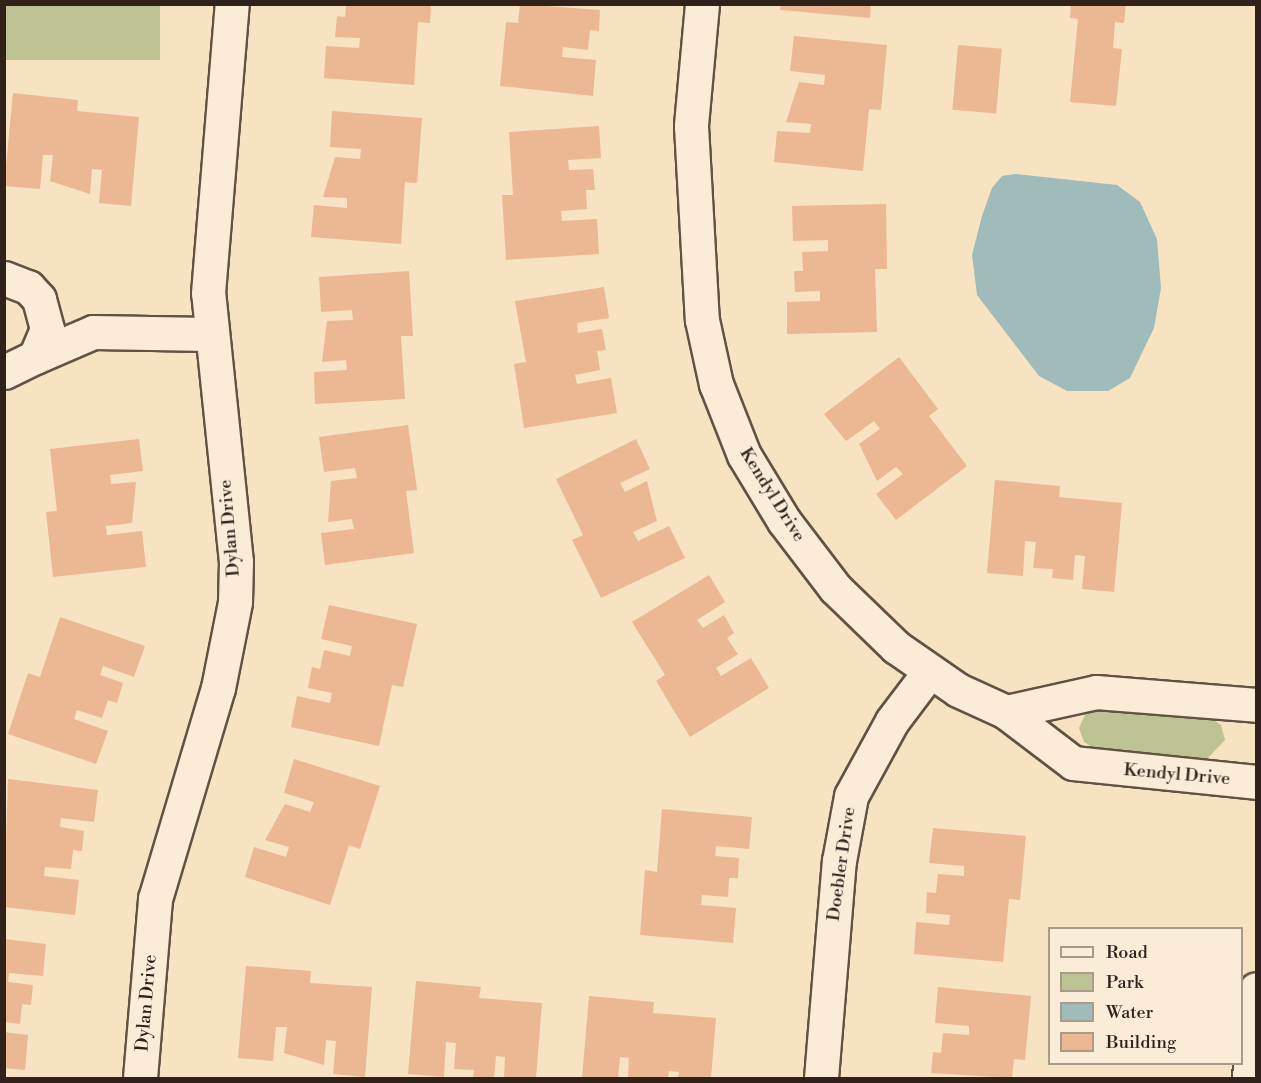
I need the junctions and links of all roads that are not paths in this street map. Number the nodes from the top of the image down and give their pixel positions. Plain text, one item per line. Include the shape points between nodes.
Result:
1 (232, 4) edge
2 (702, 4) edge
3 (4, 278) edge
4 (39, 299) junction
5 (93, 332) junction
6 (209, 334) junction
7 (34, 357) junction
8 (4, 372) edge
9 (929, 672) junction
10 (1257, 705) edge
11 (1006, 712) junction
12 (1257, 782) edge
13 (1257, 989) edge
14 (140, 1078) edge
15 (821, 1078) edge
16 (1249, 1078) edge

1 - 6 street, Dylan Drive
2 - 9 street, Kendyl Drive via 692,168 702,320 716,384 744,455 784,521 861,616
3 - 4 street via 28,287
4 - 5 street
4 - 7 street via 47,329
5 - 6 street
5 - 7 street
6 - 14 street, Dylan Drive via 236,562 235,602 218,688 155,899
7 - 8 street
9 - 11 street, Kendyl Drive
9 - 15 street, Doebler Drive via 892,721 851,796 839,861
10 - 11 street via 1096,692
11 - 12 street, Kendyl Drive via 1073,763 1095,769
13 - 16 street

